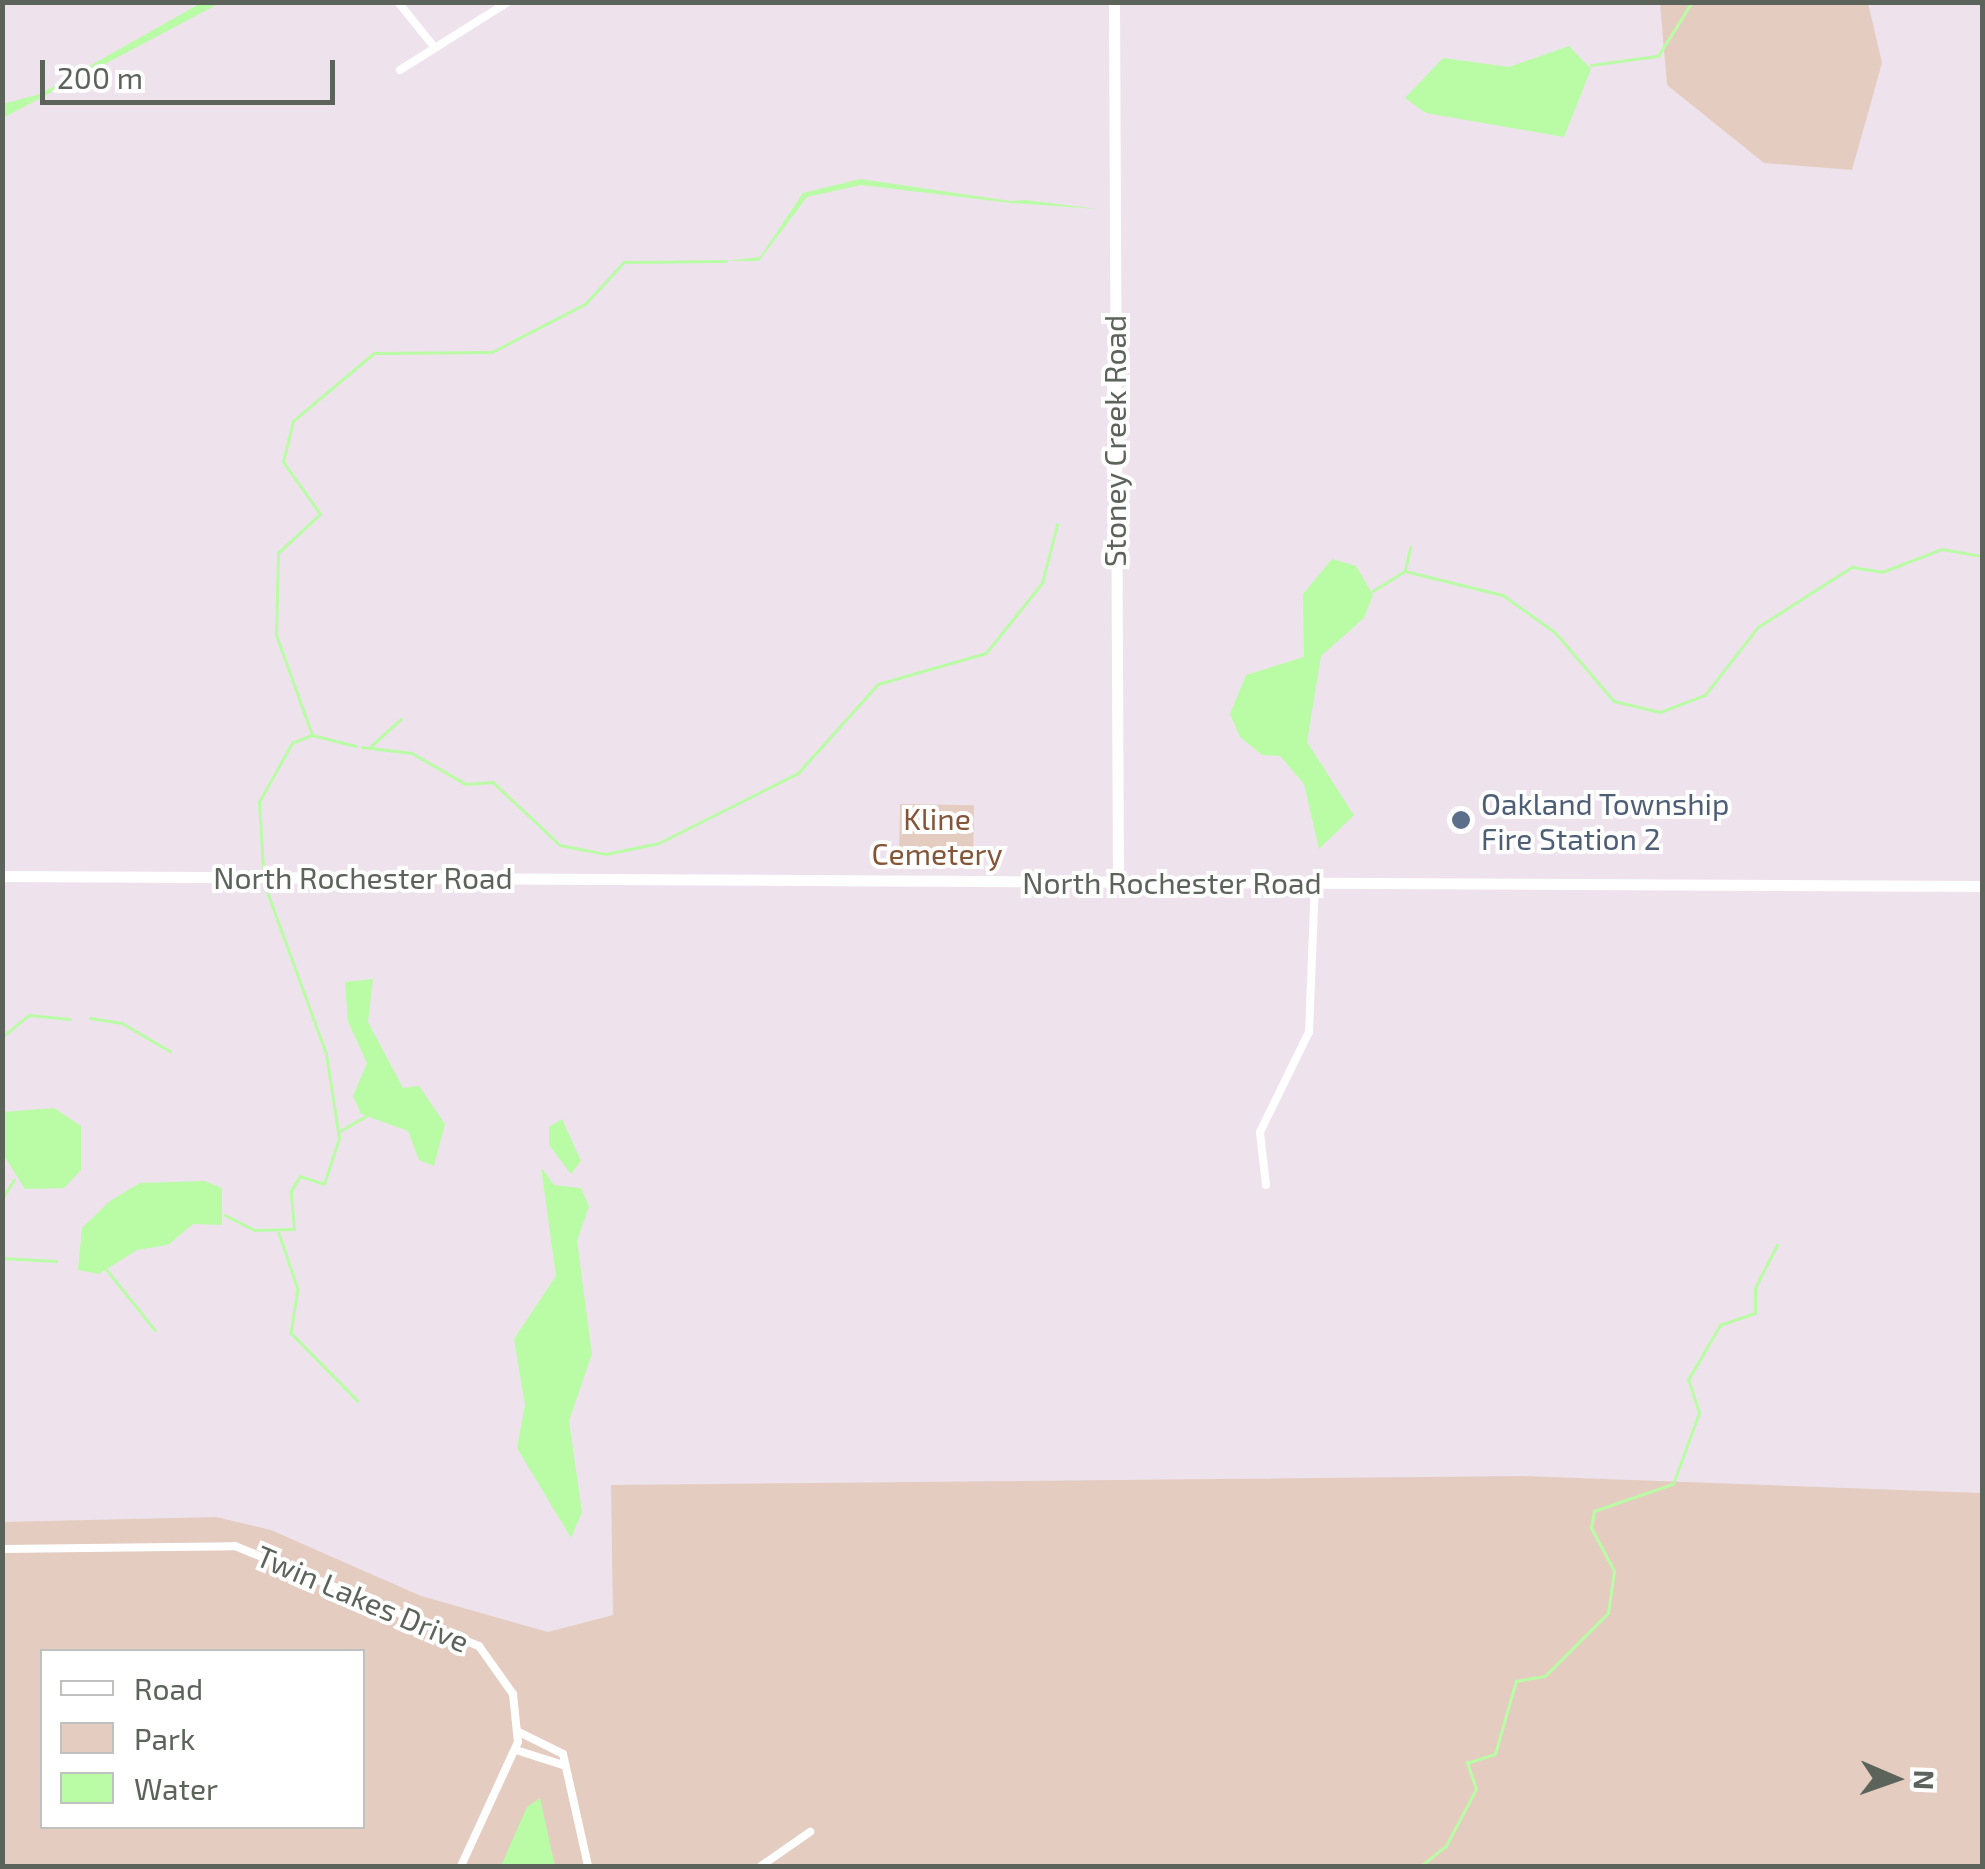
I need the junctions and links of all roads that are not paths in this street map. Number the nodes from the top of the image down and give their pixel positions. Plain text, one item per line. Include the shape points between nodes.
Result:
1 (398, 2) edge
2 (508, 2) edge
3 (1114, 2) edge
4 (431, 43) junction
5 (400, 70) dead end
6 (2, 876) edge
7 (1118, 880) junction
8 (1315, 882) junction
9 (1982, 886) edge
10 (1266, 1184) dead end
11 (2, 1550) edge
12 (519, 1732) junction
13 (516, 1750) junction
14 (563, 1765) junction
15 (810, 1832) dead end
16 (461, 1866) edge
17 (588, 1866) edge
18 (761, 1866) edge

1 - 4 street
2 - 4 street
3 - 7 main road, Stoney Creek Road
4 - 5 street
6 - 7 main road, North Rochester Road
7 - 8 main road, North Rochester Road
8 - 9 main road, North Rochester Road
8 - 10 street via 1309,1032 1260,1132
11 - 12 street, Twin Lakes Drive via 215,1545 290,1562 479,1646 512,1694
12 - 13 street, Twin Lakes Drive
12 - 14 street via 558,1746
13 - 14 street
13 - 16 street, Twin Lakes Drive
14 - 17 street
15 - 18 street

